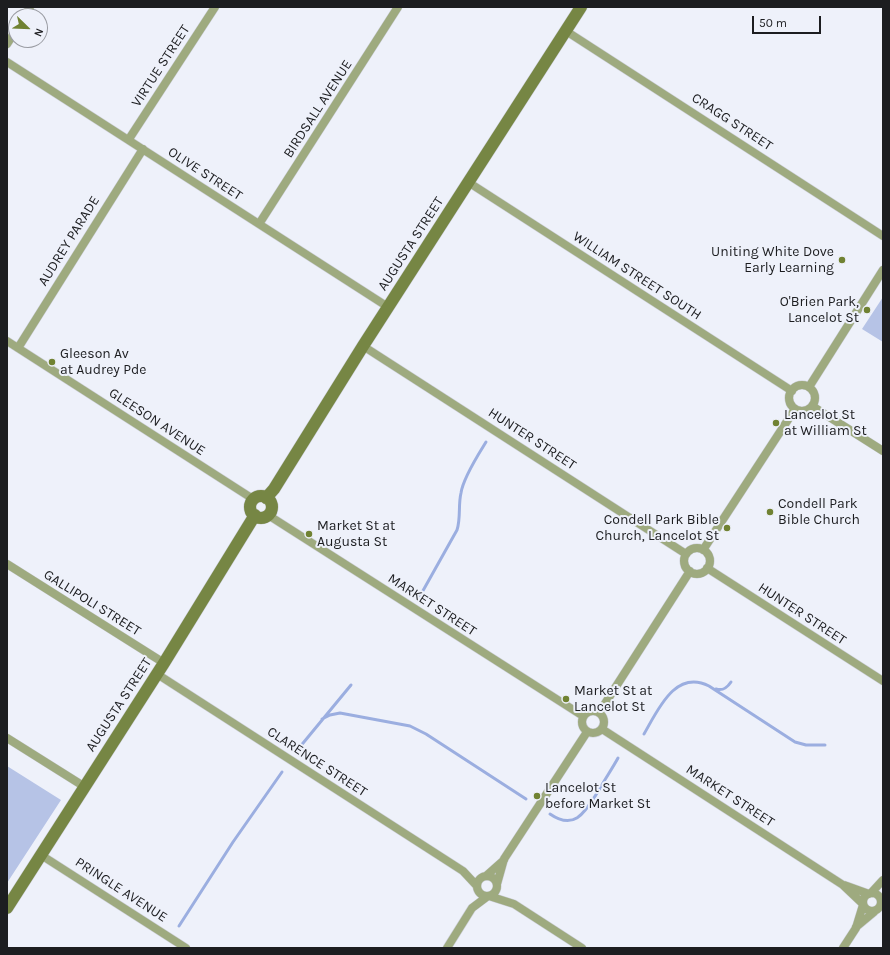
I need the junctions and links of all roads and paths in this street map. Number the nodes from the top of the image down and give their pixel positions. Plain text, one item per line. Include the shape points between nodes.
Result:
1 (215, 7) edge
2 (398, 7) edge
3 (581, 7) edge
4 (566, 31) junction
5 (7, 62) edge
6 (129, 140) junction
7 (143, 149) junction
8 (468, 182) junction
9 (258, 224) junction
10 (883, 236) edge
11 (883, 270) edge
12 (388, 307) junction
13 (7, 341) edge
14 (363, 346) junction
15 (18, 348) junction
16 (809, 388) junction
17 (792, 391) junction
18 (812, 406) junction
19 (795, 409) junction
20 (883, 451) edge
21 (266, 498) junction
22 (253, 499) junction
23 (254, 515) junction
24 (268, 515) junction
25 (704, 550) junction
26 (686, 554) junction
27 (7, 564) edge
28 (707, 568) junction
29 (690, 571) junction
30 (164, 663) junction
31 (157, 674) junction
32 (883, 681) edge
33 (599, 713) junction
34 (583, 716) junction
35 (602, 729) junction
36 (586, 732) junction
37 (7, 738) edge
38 (85, 787) junction
39 (41, 855) junction
40 (504, 859) junction
41 (463, 871) junction
42 (484, 876) junction
43 (883, 880) edge
44 (497, 885) junction
45 (843, 885) junction
46 (477, 887) junction
47 (870, 893) junction
48 (488, 896) junction
49 (882, 900) edge
50 (514, 904) junction
51 (863, 905) junction
52 (7, 908) edge
53 (472, 908) junction
54 (877, 912) edge
55 (856, 928) junction
56 (186, 948) edge
57 (447, 948) edge
58 (582, 948) edge
59 (843, 948) edge

1 - 6 street, VIRTUE STREET
2 - 9 street, BIRDSALL AVENUE
3 - 4 street, AUGUSTA STREET
4 - 8 street, AUGUSTA STREET
4 - 10 street, CRAGG STREET
5 - 6 street, OLIVE STREET
6 - 7 street, OLIVE STREET
7 - 9 street, OLIVE STREET
7 - 15 street, AUDREY PARADE
8 - 12 street, AUGUSTA STREET
8 - 17 street, WILLIAM STREET SOUTH
9 - 12 street, OLIVE STREET
11 - 16 street
12 - 14 street, AUGUSTA STREET
13 - 15 street, GLEESON AVENUE
14 - 21 street, AUGUSTA STREET
14 - 26 street, HUNTER STREET
15 - 22 street, GLEESON AVENUE
16 - 17 street via 802,385
16 - 18 street via 815,398
17 - 19 street via 790,402
18 - 19 street via 803,411
18 - 20 street
19 - 25 street
21 - 22 street via 258,496
21 - 24 street via 271,507
22 - 23 street via 250,506
23 - 24 street
23 - 30 street, AUGUSTA STREET
24 - 34 street, MARKET STREET
25 - 26 street via 692,549
25 - 28 street via 709,560
26 - 29 street via 684,562
27 - 30 street, GALLIPOLI STREET
28 - 29 street via 701,573
28 - 32 street, HUNTER STREET
29 - 33 street
30 - 31 street, AUGUSTA STREET
31 - 38 street, AUGUSTA STREET
31 - 41 street, CLARENCE STREET
33 - 34 street via 591,711
33 - 35 street via 604,720
34 - 36 street via 581,724
35 - 36 street via 595,734
35 - 45 street, MARKET STREET
36 - 40 street
37 - 38 street
38 - 39 street, AUGUSTA STREET
39 - 52 street, AUGUSTA STREET
39 - 56 street, PRINGLE AVENUE
40 - 42 street
40 - 44 street
41 - 42 street, CLARENCE STREET
41 - 46 street, CLARENCE STREET
42 - 44 street via 493,877
42 - 46 street via 479,880
43 - 47 street
44 - 48 street via 495,892
44 - 50 street
45 - 47 street, MARKET STREET
45 - 51 street, MARKET STREET
46 - 48 street via 481,894
46 - 53 street
47 - 49 street
47 - 51 street via 864,897
48 - 50 street
48 - 53 street
49 - 54 street
50 - 58 street
51 - 54 street via 867,910
51 - 55 street
53 - 57 street
54 - 55 street
55 - 59 street

